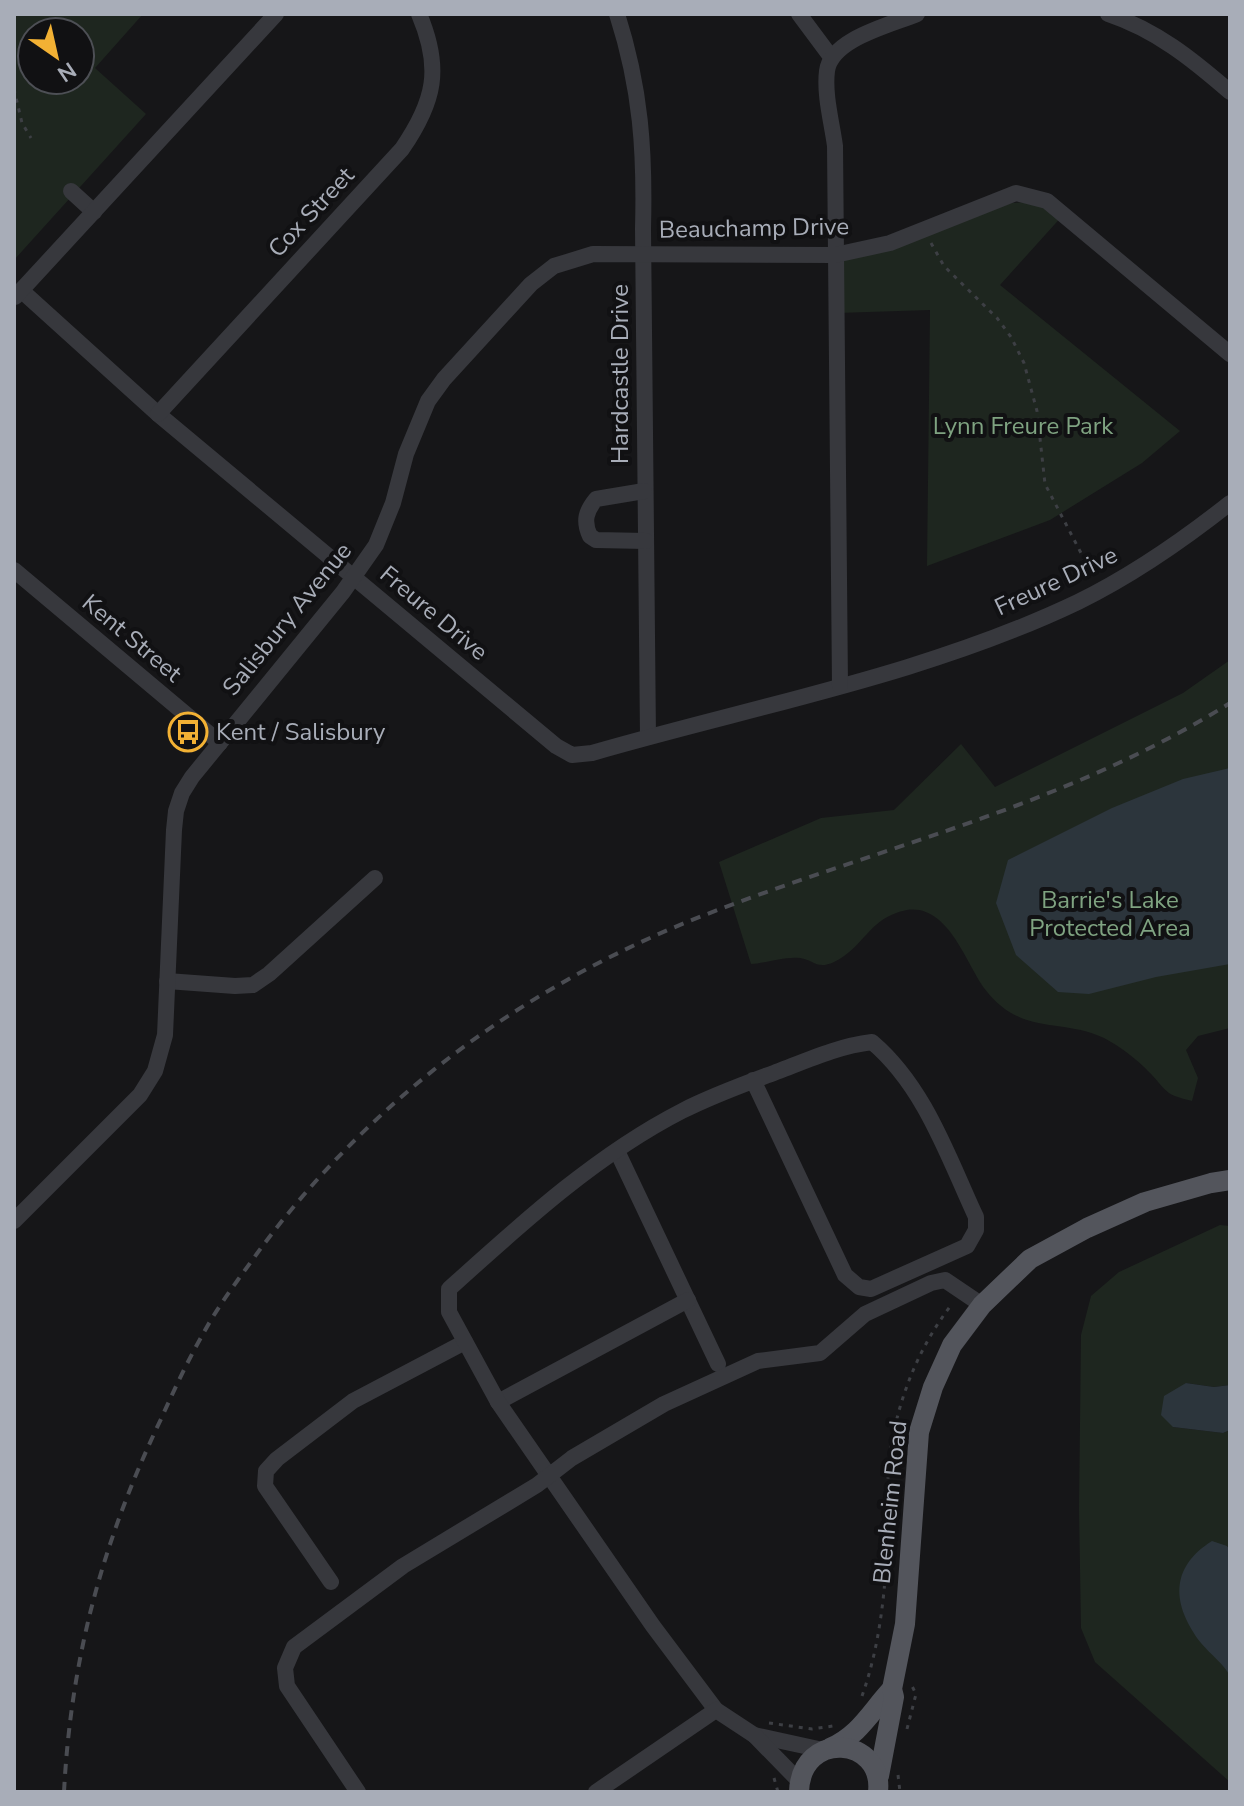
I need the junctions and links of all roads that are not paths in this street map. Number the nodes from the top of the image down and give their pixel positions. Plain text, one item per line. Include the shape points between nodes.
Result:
1 (276, 14) edge
2 (419, 14) edge
3 (617, 14) edge
4 (799, 14) edge
5 (917, 14) edge
6 (1108, 14) edge
7 (831, 57) junction
8 (1230, 92) edge
9 (71, 191) dead end
10 (94, 212) junction
11 (644, 254) junction
12 (835, 255) junction
13 (18, 295) edge
14 (1230, 354) edge
15 (158, 414) junction
16 (644, 491) junction
17 (1230, 503) edge
18 (646, 541) junction
19 (14, 570) edge
20 (354, 577) junction
21 (840, 686) junction
22 (648, 737) junction
23 (220, 743) junction
24 (375, 878) dead end
25 (167, 981) junction
26 (753, 1080) junction
27 (617, 1151) junction
28 (1230, 1180) edge
29 (14, 1221) edge
30 (688, 1300) junction
31 (982, 1305) junction
32 (465, 1342) junction
33 (718, 1364) dead end
34 (498, 1402) junction
35 (550, 1476) junction
36 (331, 1582) dead end
37 (892, 1689) junction
38 (716, 1710) junction
39 (754, 1735) junction
40 (827, 1749) junction
41 (800, 1787) edge
42 (878, 1787) edge
43 (358, 1792) edge
44 (596, 1792) edge

1 - 10 street
2 - 15 street, Cox Street via 432,76 431,93 415,131
3 - 11 street, Hardcastle Drive via 640,102
4 - 7 street
5 - 7 street via 845,43
6 - 8 street via 1168,41
7 - 12 street via 826,72 835,146
9 - 10 street
10 - 13 street
11 - 12 street, Beauchamp Drive
11 - 16 street, Hardcastle Drive
11 - 20 street, Salisbury Avenue via 593,254 554,266 444,379 416,428 387,523
12 - 14 street, Beauchamp Drive via 890,243 1016,193 1047,201
12 - 21 street
13 - 15 street, Freure Drive
15 - 20 street, Freure Drive
16 - 18 street, Hardcastle Drive
16 - 18 street via 596,499 585,522 596,540
17 - 21 street, Freure Drive via 1157,558 1101,590 996,635
18 - 22 street, Hardcastle Drive
19 - 23 street, Kent Street
20 - 22 street, Freure Drive via 565,752 579,756
20 - 23 street, Salisbury Avenue
21 - 22 street, Freure Drive
23 - 25 street, Salisbury Avenue via 192,777 176,811
24 - 25 street via 253,985
25 - 29 street, Salisbury Avenue via 163,1046 149,1084
26 - 26 street via 849,1045 872,1042 927,1111 976,1217 967,1246 871,1289 859,1287 845,1275
26 - 27 street via 683,1111
27 - 30 street
27 - 32 street via 518,1226 449,1289 449,1312
28 - 31 main road, Blenheim Road via 1145,1202 1087,1228 1030,1259
30 - 33 street
30 - 34 street
31 - 35 street via 945,1280 931,1283 865,1314 820,1353 758,1361 664,1404
31 - 37 main road, Blenheim Road via 952,1345 919,1432 905,1624
32 - 34 street
32 - 36 street via 353,1401 266,1471 265,1486
34 - 35 street
35 - 38 street
35 - 43 street via 403,1566 294,1647 285,1668 287,1686
37 - 40 main road, Blenheim Road via 866,1724
37 - 42 main road, Blenheim Road
38 - 39 street
38 - 44 street
39 - 40 street
39 - 41 street
40 - 41 main road via 806,1765
40 - 42 main road via 858,1753 874,1766

